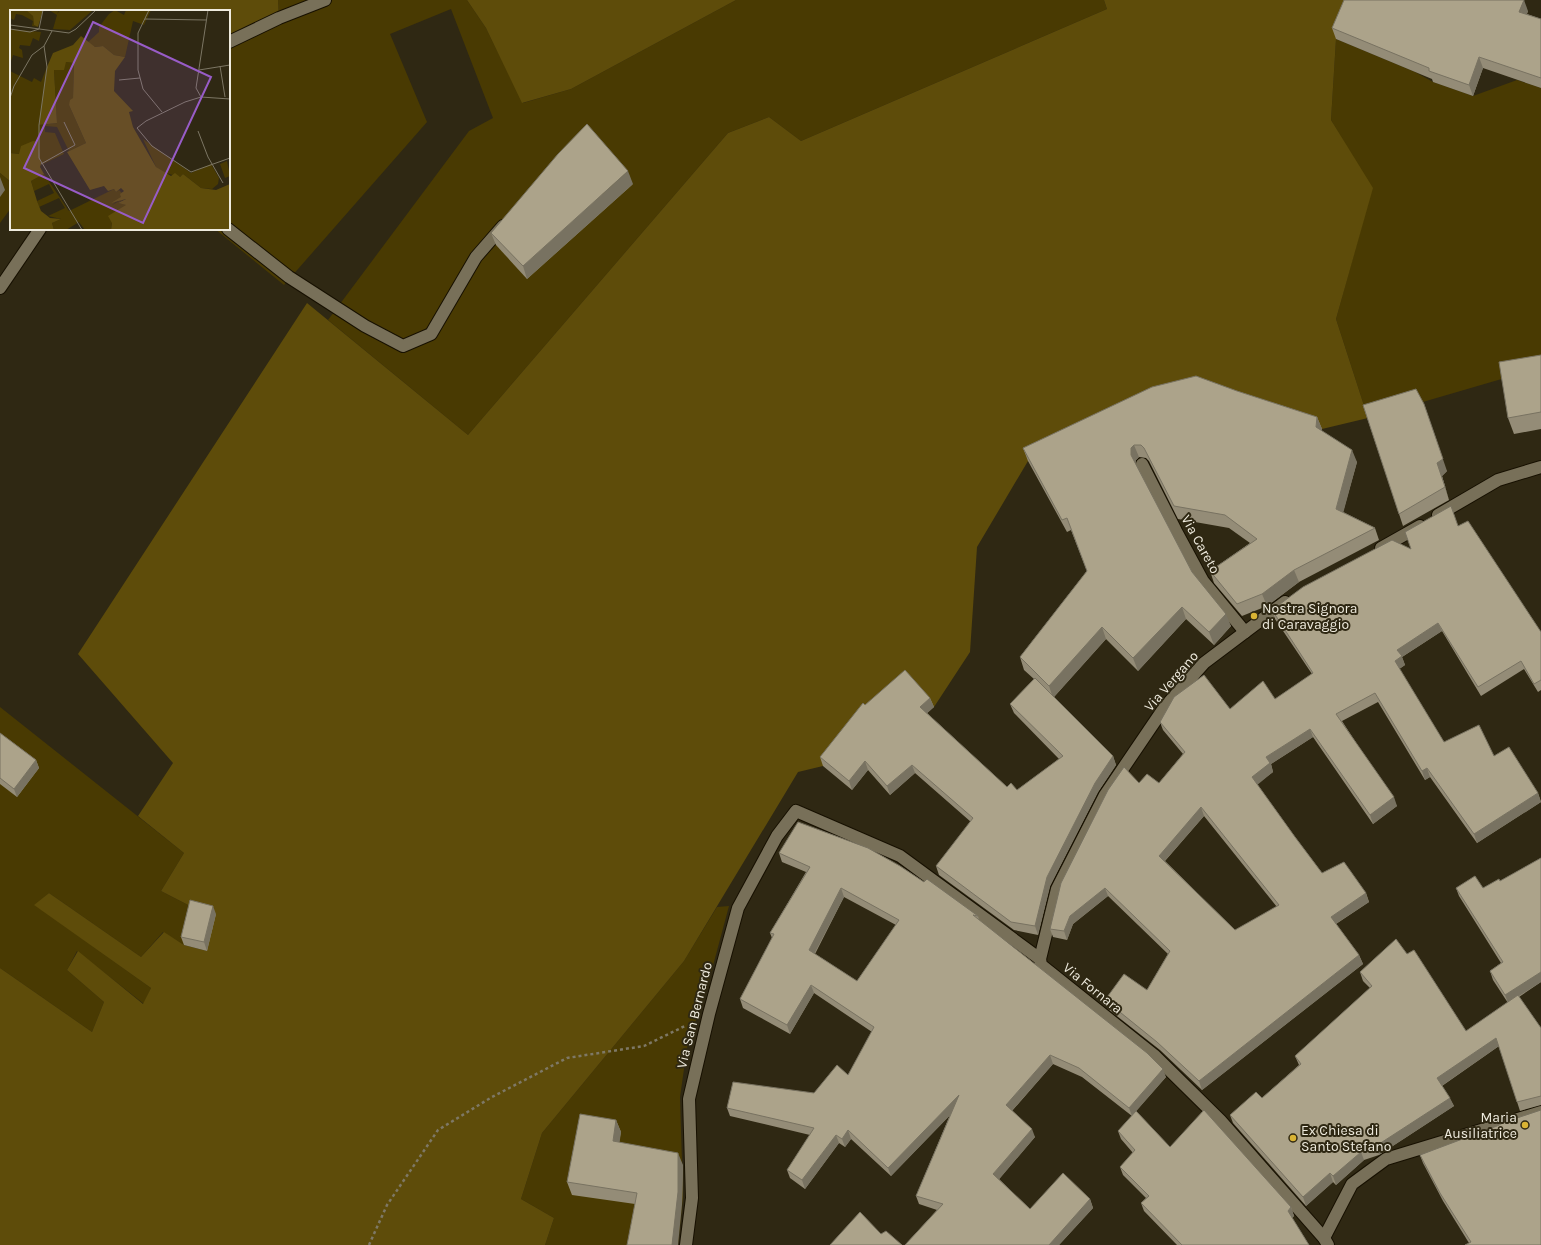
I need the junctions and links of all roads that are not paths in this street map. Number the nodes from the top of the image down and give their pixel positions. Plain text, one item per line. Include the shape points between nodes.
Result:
1 (326, 0) edge
2 (230, 42) edge
3 (511, 216) edge
4 (39, 230) edge
5 (229, 230) edge
6 (0, 288) edge
7 (1142, 464) edge
8 (1541, 467) edge
9 (1368, 555) edge
10 (1296, 594) edge
11 (1245, 632) junction
12 (796, 811) joint
13 (1040, 959) junction
14 (1541, 1112) edge
15 (1326, 1241) edge
16 (686, 1245) edge

1 - 2 street via 279,18
3 - 5 street via 476,257 431,334 403,346 365,326 289,277
4 - 6 street
7 - 11 street, Via Careto via 1203,581
8 - 9 street via 1498,480
10 - 11 street, Via Vergano
11 - 13 street, Via Vergano via 1204,663 1164,708 1105,795 1057,889
12 - 13 street, Via Fornara via 900,856
12 - 16 street, Via San Bernardo via 777,836 738,908 709,1014 689,1099 692,1198
13 - 15 street, Via Fornara via 1041,966 1155,1056 1193,1093 1220,1120
14 - 15 street via 1386,1159 1352,1184

